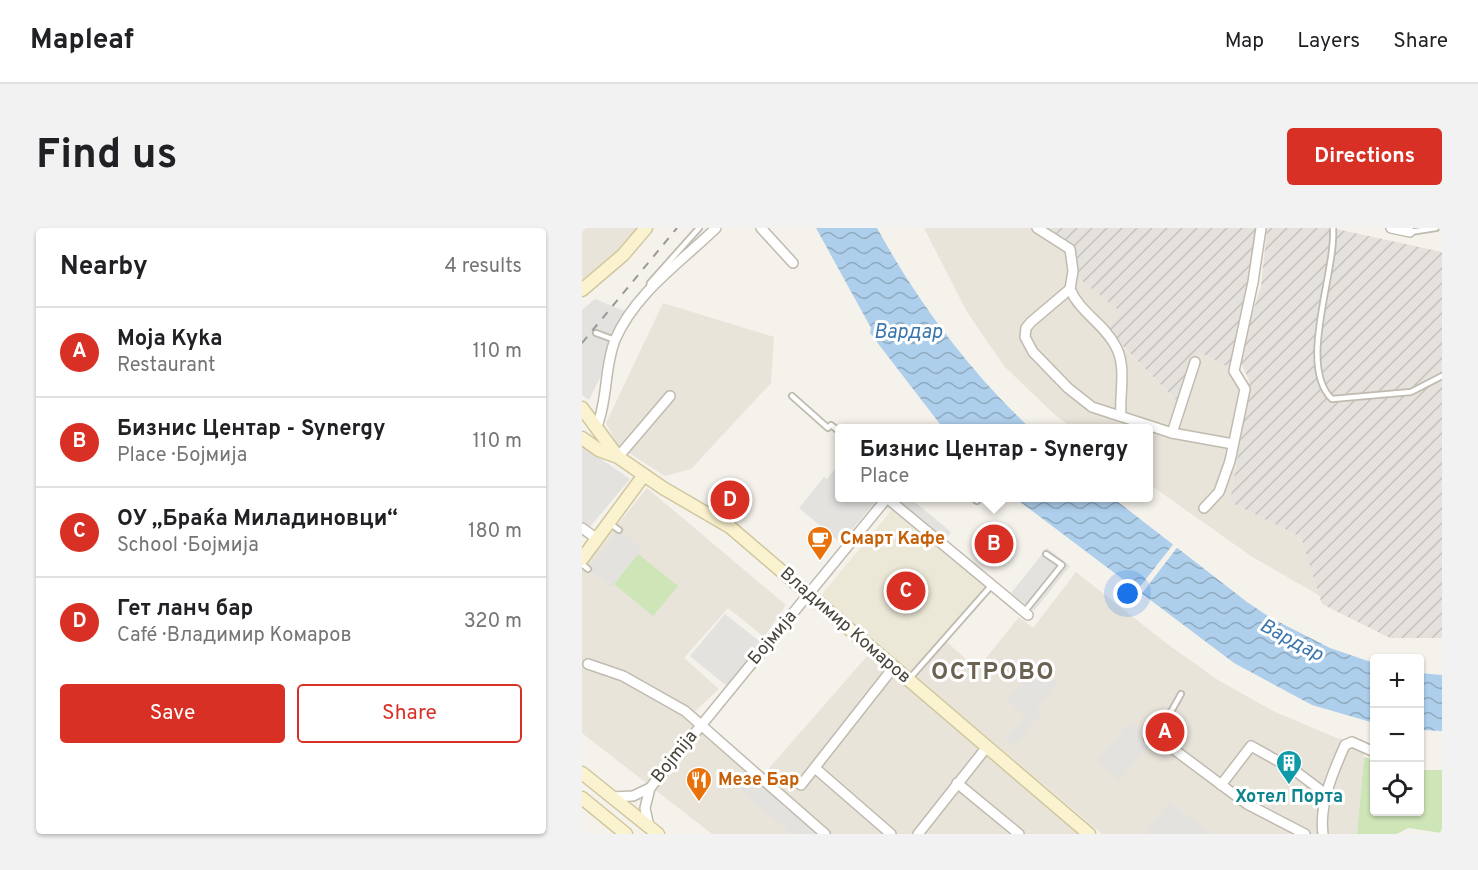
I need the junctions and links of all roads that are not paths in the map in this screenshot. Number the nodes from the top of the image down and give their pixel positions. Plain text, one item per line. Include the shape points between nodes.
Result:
1 (646, 228) edge
2 (699, 228) edge
3 (716, 228) edge
4 (761, 228) edge
5 (1037, 228) edge
6 (1261, 228) edge
7 (1333, 228) edge
8 (1391, 228) edge
9 (1436, 228) edge
10 (1410, 232) joint
11 (794, 263) dead end
12 (1070, 289) junction
13 (582, 290) edge
14 (650, 290) junction
15 (596, 333) dead end
16 (615, 340) junction
17 (1195, 362) dead end
18 (1442, 376) edge
19 (670, 396) dead end
20 (792, 396) dead end
21 (582, 408) edge
22 (1121, 416) junction
23 (1145, 424) edge
24 (597, 426) junction
25 (1153, 427) edge
26 (835, 428) edge
27 (1172, 433) junction
28 (582, 438) edge
29 (1233, 444) junction
30 (618, 457) junction
31 (644, 475) junction
32 (883, 502) edge
33 (892, 502) edge
34 (1204, 508) dead end
35 (582, 528) edge
36 (597, 539) junction
37 (1046, 554) dead end
38 (582, 564) edge
39 (585, 564) edge
40 (993, 585) junction
41 (809, 594) junction
42 (1027, 613) joint
43 (588, 664) dead end
44 (893, 668) junction
45 (908, 680) junction
46 (1181, 694) dead end
47 (700, 725) junction
48 (1149, 736) joint
49 (986, 748) junction
50 (1370, 750) edge
51 (815, 768) junction
52 (582, 773) edge
53 (957, 783) junction
54 (801, 785) dead end
55 (1221, 785) junction
56 (650, 788) junction
57 (1327, 795) junction
58 (612, 797) junction
59 (582, 798) edge
60 (654, 830) edge
61 (626, 834) edge
62 (825, 834) edge
63 (891, 834) edge
64 (918, 834) edge
65 (1019, 834) edge
66 (1089, 834) edge
67 (1305, 834) edge
68 (1323, 834) edge

1 - 13 street via 623,255
2 - 14 lane via 650,283
3 - 14 street
4 - 11 street
5 - 12 street via 1070,249
6 - 29 street via 1234,371 1245,389
7 - 18 lane via 1335,247 1317,353 1317,373 1323,391 1332,399 1411,392
8 - 10 street
9 - 10 lane
12 - 22 street via 1076,304 1116,346 1122,383
12 - 22 street via 1031,322 1024,337 1068,388 1092,407
14 - 16 street via 629,314
15 - 16 lane
16 - 24 street
17 - 27 street
19 - 30 street
20 - 26 lane via 828,428 831,425
21 - 24 street, Владимир Комаров
22 - 23 street
24 - 30 street, Владимир Комаров
25 - 27 street
27 - 29 street
28 - 30 street, Владимир Комаров
29 - 34 street via 1219,492
30 - 31 street, Владимир Комаров
31 - 36 street via 614,526
31 - 41 street, Владимир Комаров via 730,527
32 - 41 street, Бојмија via 849,538
33 - 40 street, Бојмија
35 - 36 street
36 - 39 street
37 - 42 lane via 1062,565
38 - 39 lane
40 - 42 street, Бојмија
40 - 45 lane
41 - 44 street, Владимир Комаров
41 - 47 street, Бојмија
43 - 47 street via 623,676 661,696
44 - 45 street, Владимир Комаров
44 - 51 street
45 - 49 street, Владимир Комаров
46 - 48 lane
47 - 56 street, Bojmija
47 - 62 street
48 - 55 street
49 - 53 street
49 - 66 street, Владимир Комаров
50 - 57 street via 1352,742 1345,745
51 - 54 street
51 - 63 street
52 - 58 street
53 - 64 street
53 - 65 street
55 - 57 street via 1251,746 1294,770
55 - 67 street via 1247,804
56 - 58 street via 633,796
56 - 60 street via 645,808
57 - 68 street via 1321,818
58 - 60 street
59 - 61 street

